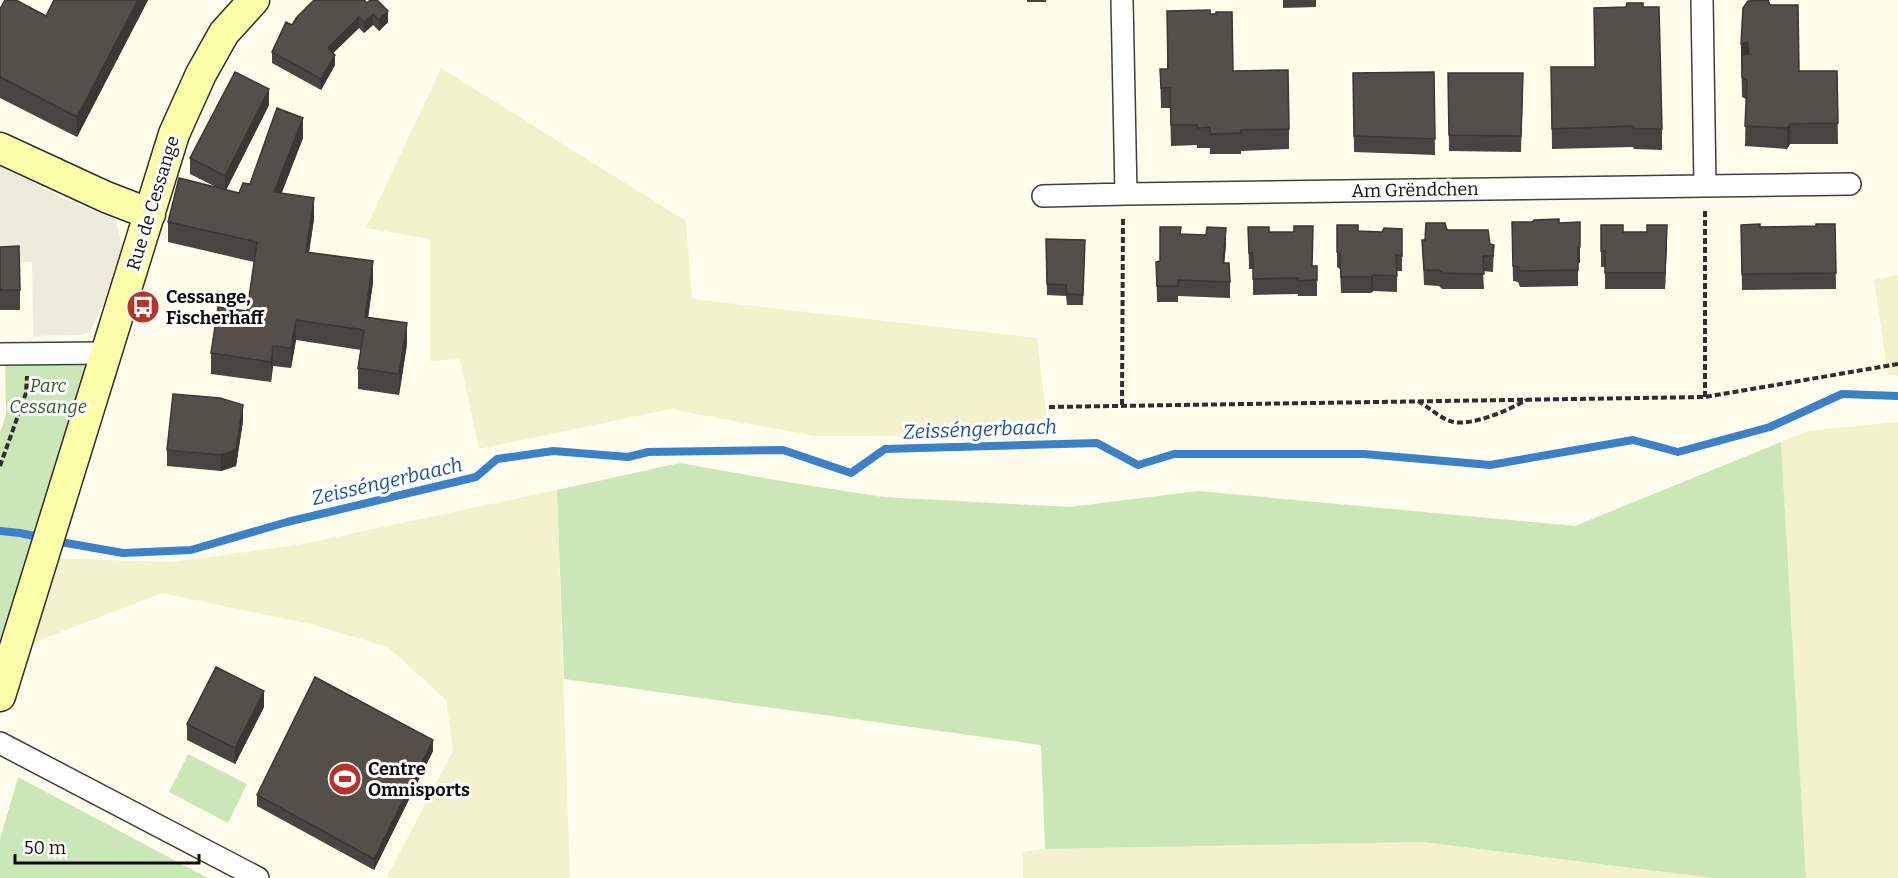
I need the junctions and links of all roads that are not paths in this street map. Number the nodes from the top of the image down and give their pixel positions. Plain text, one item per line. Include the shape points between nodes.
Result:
1 (254, 0) edge
2 (1122, 0) edge
3 (1702, 0) edge
4 (0, 148) edge
5 (1850, 183) dead end
6 (1705, 186) junction
7 (1126, 194) junction
8 (1043, 196) dead end
9 (150, 214) junction
10 (106, 353) junction
11 (0, 354) edge
12 (0, 696) edge
13 (0, 743) edge
14 (258, 878) edge

1 - 9 main road, Rue de Cessange via 224,33 183,109
2 - 7 street
3 - 6 street
4 - 9 main road
5 - 6 street, Am Grëndchen
6 - 7 street, Am Grëndchen
7 - 8 street, Am Grëndchen
9 - 10 main road, Rue de Cessange
10 - 11 street
10 - 12 main road, Rue de Cessange
13 - 14 street

